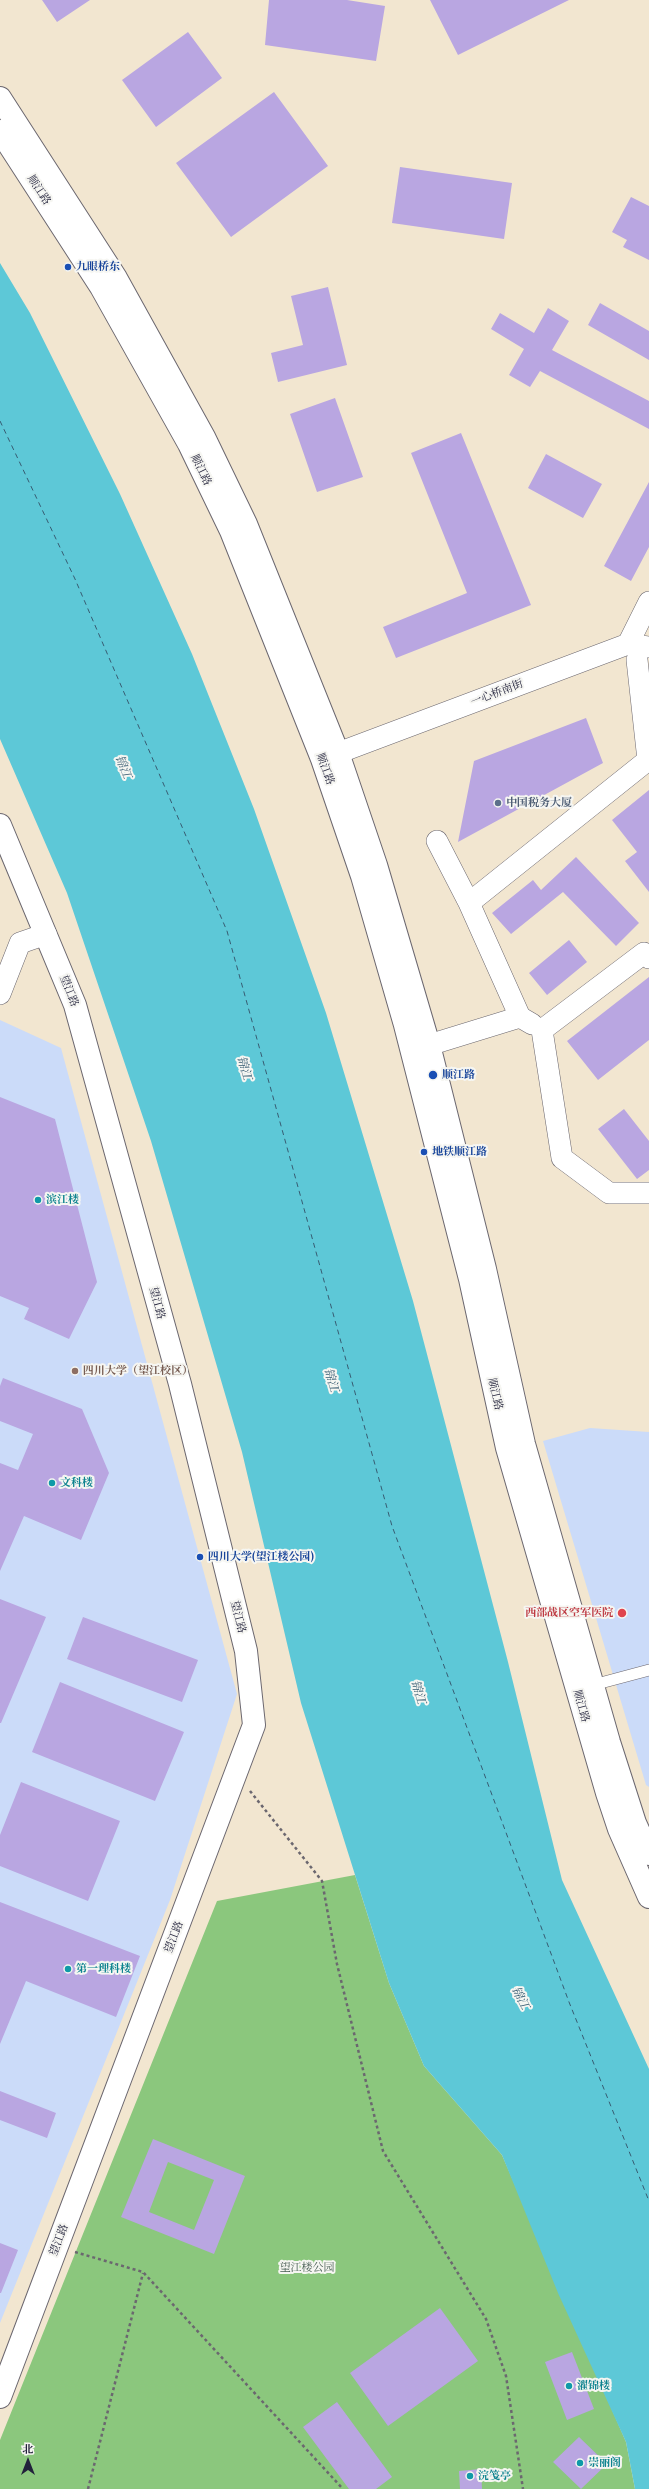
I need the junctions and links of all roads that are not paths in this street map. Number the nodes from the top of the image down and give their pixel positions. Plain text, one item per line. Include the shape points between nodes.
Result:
1 (0, 98) edge
2 (0, 131) edge
3 (649, 602) edge
4 (641, 654) edge
5 (330, 756) junction
6 (0, 825) edge
7 (437, 841) dead end
8 (469, 903) junction
9 (46, 934) junction
10 (649, 958) edge
11 (0, 994) edge
12 (520, 1017) junction
13 (542, 1030) junction
14 (429, 1045) junction
15 (649, 1194) edge
16 (649, 1670) edge
17 (593, 1685) junction
18 (648, 1848) edge
19 (649, 1897) edge
20 (0, 2397) edge

1 - 5 main road, 顺江路 via 116,278 204,437 246,524
2 - 5 main road, 顺江路 via 102,287 189,444 231,531
3 - 4 street
4 - 5 street, 一心桥南街
4 - 8 street via 648,760
5 - 14 main road, 顺江路 via 376,865
5 - 19 main road, 顺江路 via 405,1025 470,1279 507,1448 607,1793 619,1829
6 - 9 main road, 望江路
7 - 8 street
8 - 12 street
9 - 11 street via 20,943
9 - 20 main road, 望江路 via 75,1006 180,1384 246,1651 254,1725
10 - 13 street via 644,953
12 - 13 street
12 - 14 street
13 - 15 street via 562,1158 610,1194
14 - 17 main road, 顺江路 via 483,1262 524,1444
16 - 17 lane
17 - 18 main road, 顺江路 via 635,1823

